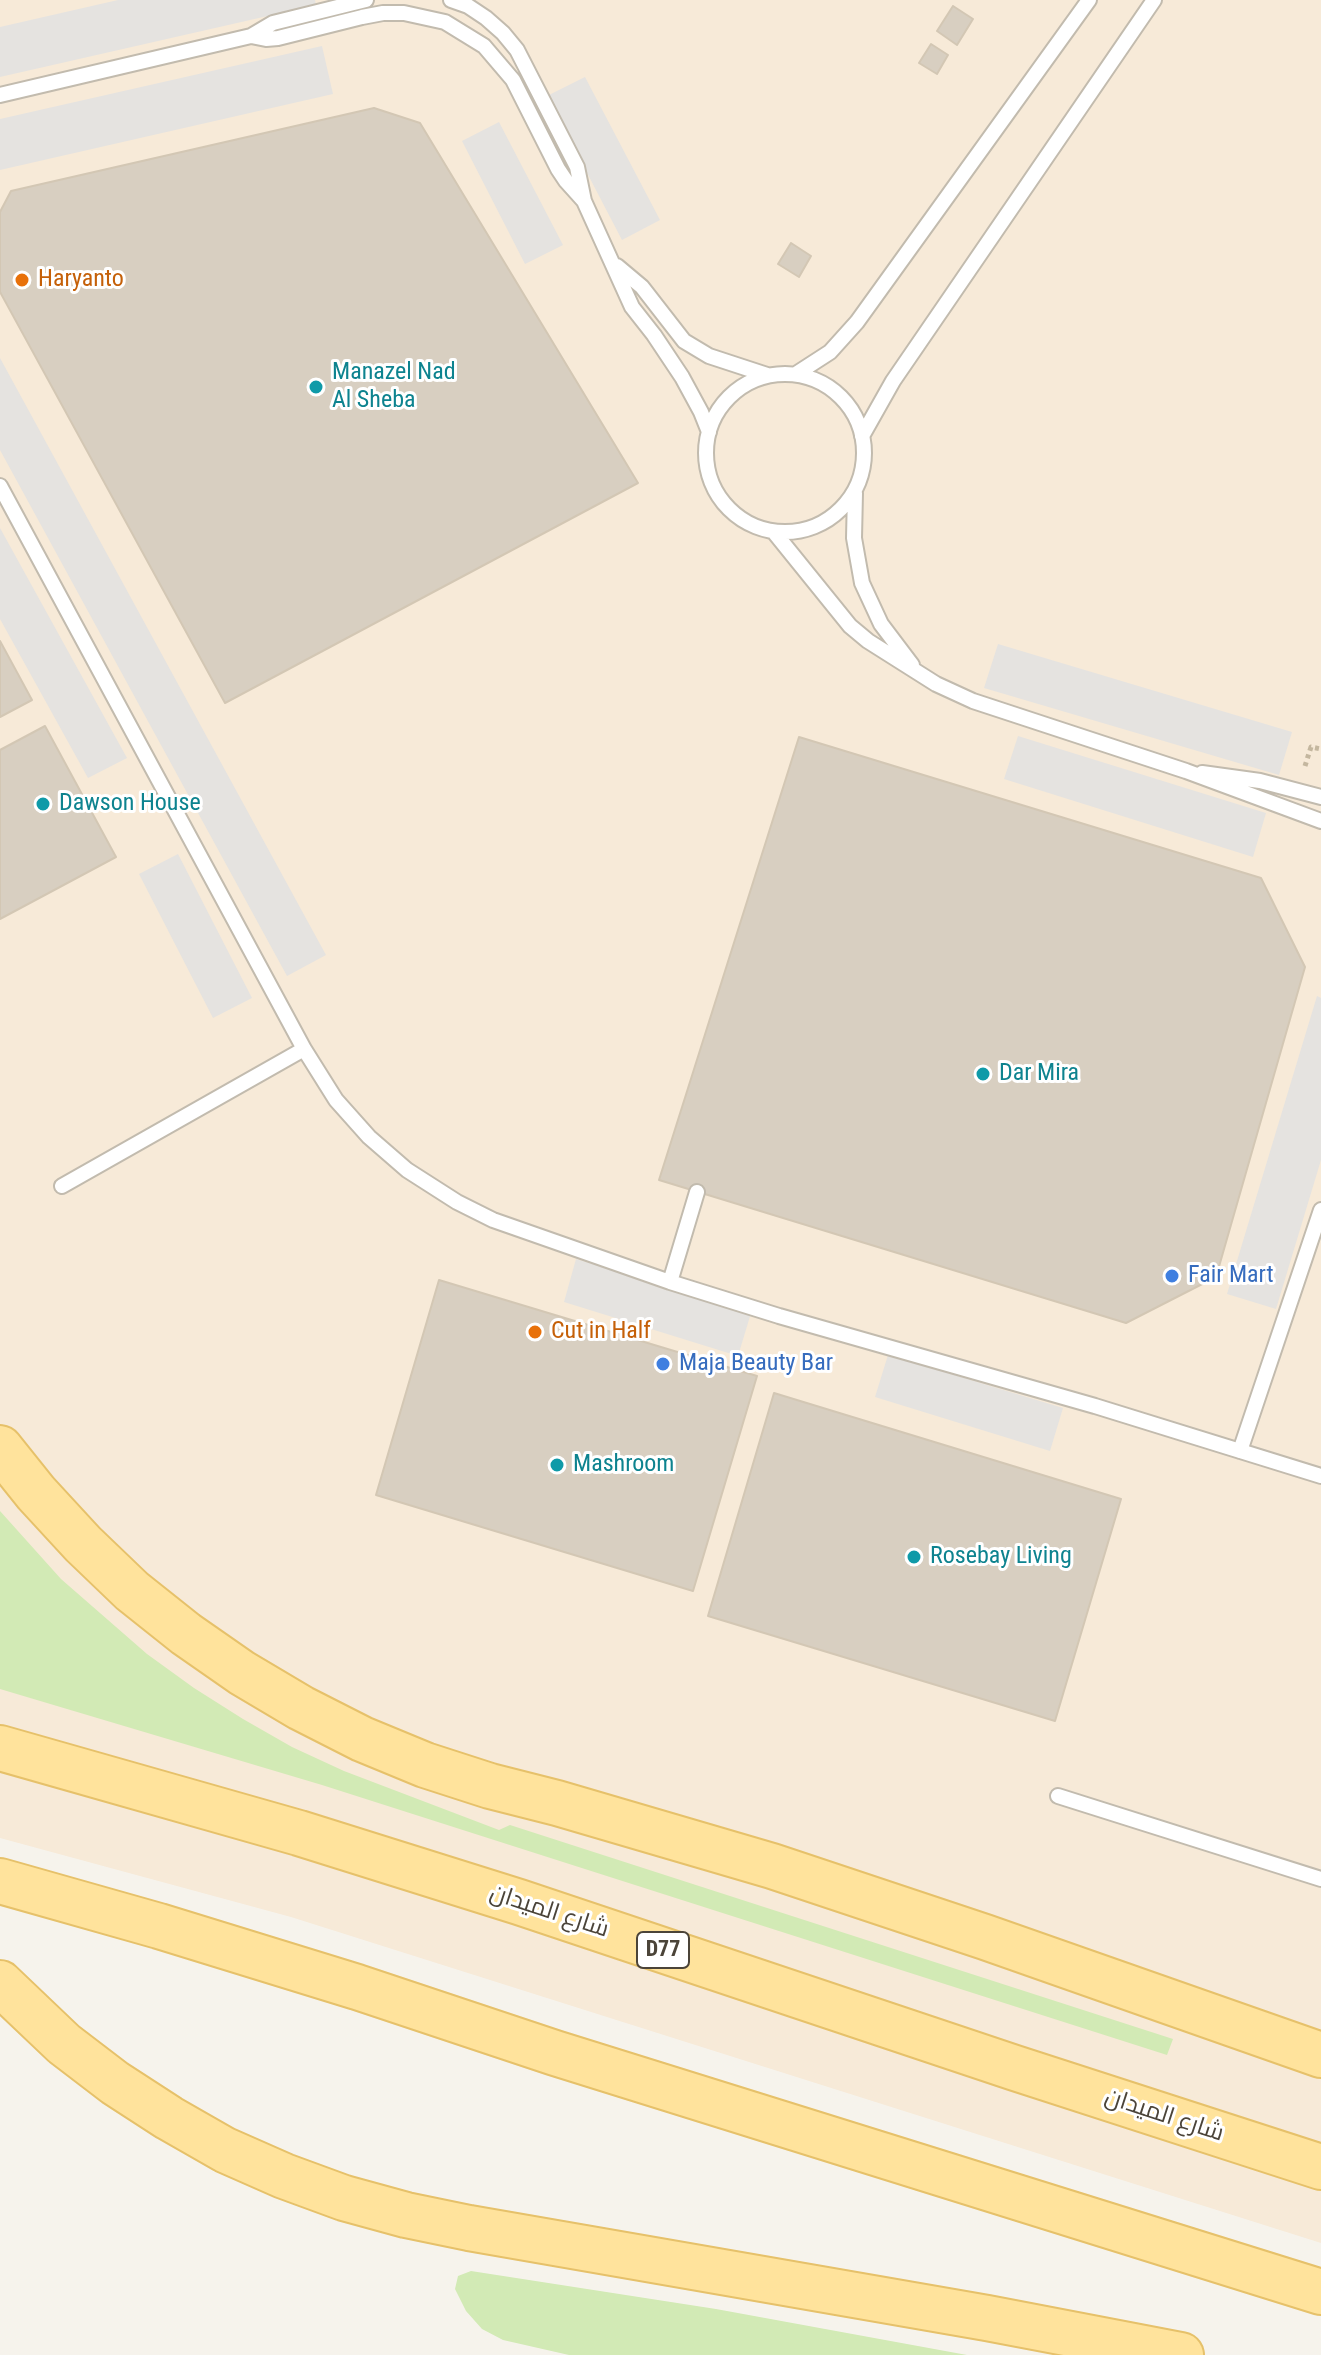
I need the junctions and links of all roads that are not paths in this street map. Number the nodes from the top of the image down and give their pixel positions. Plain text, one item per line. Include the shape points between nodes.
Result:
1 (366, 0) edge
2 (451, 0) edge
3 (1089, 0) edge
4 (1154, 0) edge
5 (251, 36) junction
6 (0, 95) edge
7 (584, 201) junction
8 (613, 263) junction
9 (796, 374) junction
10 (767, 376) junction
11 (709, 432) junction
12 (862, 436) junction
13 (0, 486) edge
14 (855, 492) junction
15 (774, 532) junction
16 (917, 672) junction
17 (1186, 771) junction
18 (1321, 797) edge
19 (1321, 821) edge
20 (304, 1049) junction
21 (62, 1186) dead end
22 (697, 1192) dead end
23 (1321, 1210) edge
24 (670, 1282) junction
25 (0, 1448) edge
26 (1240, 1451) junction
27 (1321, 1476) edge
28 (0, 1748) edge
29 (1058, 1796) dead end
30 (1321, 1879) edge
31 (0, 1881) edge
32 (0, 1983) edge
33 (1321, 2055) edge
34 (1321, 2167) edge
35 (1321, 2292) edge
36 (1181, 2355) edge

1 - 5 lane via 273,23
2 - 7 lane via 486,18 517,50 577,167
3 - 9 lane via 857,322 830,352
4 - 12 lane via 893,381
5 - 6 lane
5 - 7 lane via 278,38 383,13 445,22 500,62 566,181
7 - 8 lane
8 - 10 lane via 642,287 684,341 709,356
8 - 11 lane via 632,307 668,354
9 - 10 lane
9 - 12 lane via 839,395
10 - 11 lane via 735,392 712,420
11 - 15 lane via 706,457 715,491 740,519
12 - 14 lane via 865,455
13 - 20 lane
14 - 15 lane via 844,507 812,528
14 - 16 lane via 854,538 862,583 881,624
15 - 16 lane via 850,626
16 - 17 lane via 973,701
17 - 18 lane via 1260,781
17 - 19 lane
20 - 21 lane
20 - 24 lane via 336,1100 369,1137 457,1202 493,1220
22 - 24 lane
23 - 26 lane
24 - 26 lane
25 - 33 main road via 83,1544 132,1591 242,1673 362,1739 490,1786 772,1866
26 - 27 lane
28 - 34 main road, شارع الميدان / D77 via 519,1902
29 - 30 lane
31 - 35 main road via 312,1973
32 - 36 main road via 64,2044 169,2118 225,2150 344,2198 406,2215

